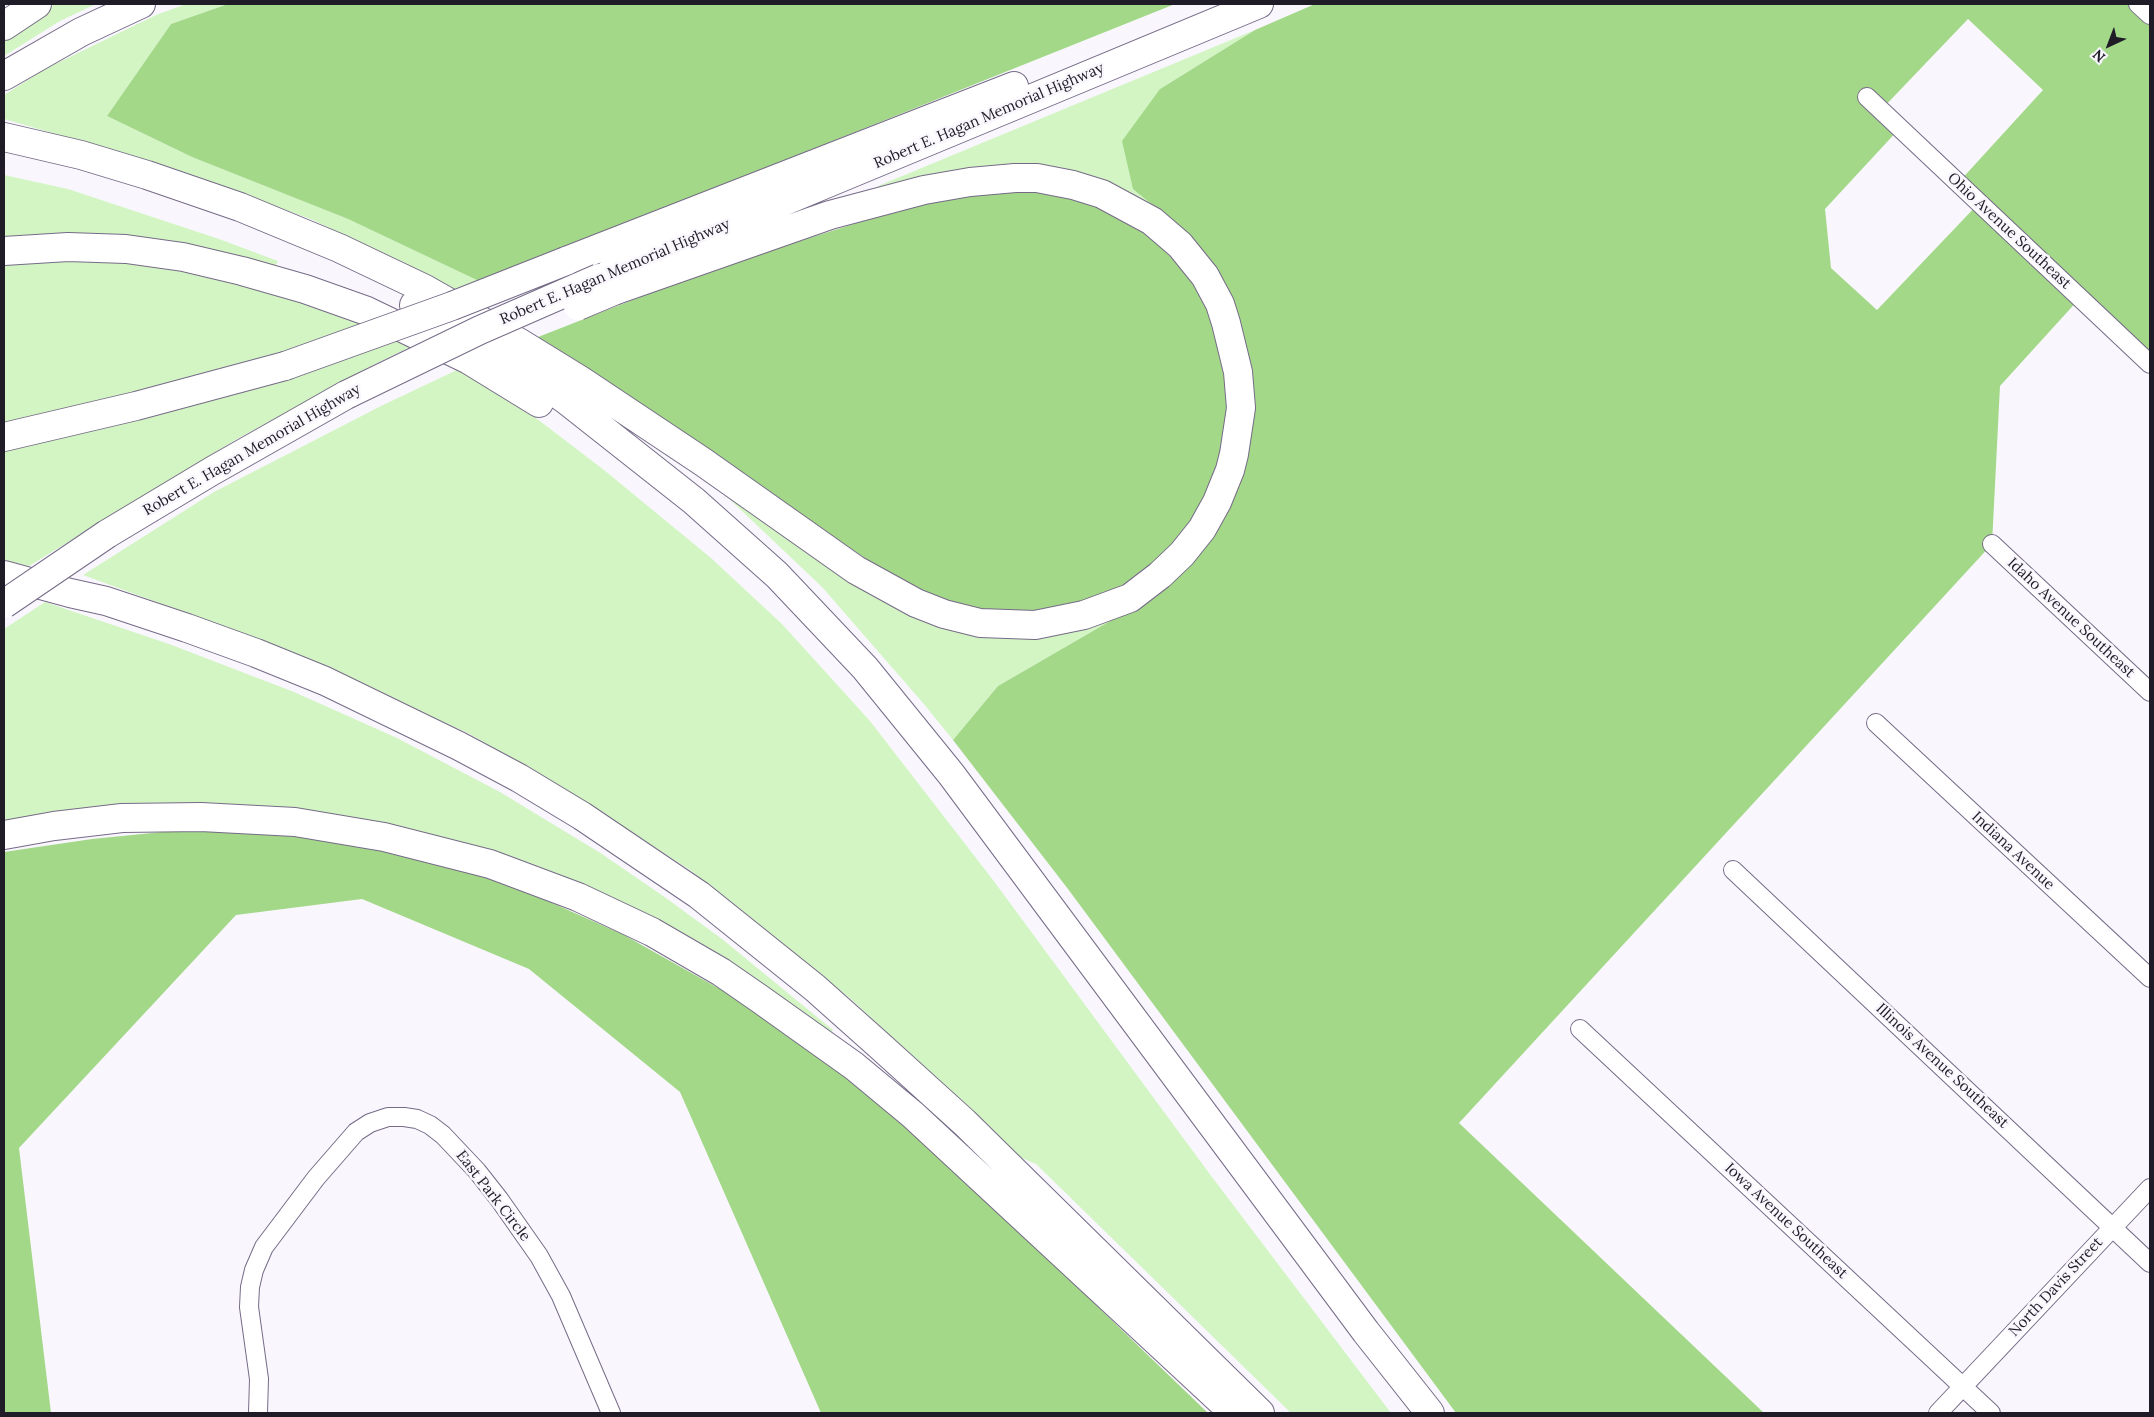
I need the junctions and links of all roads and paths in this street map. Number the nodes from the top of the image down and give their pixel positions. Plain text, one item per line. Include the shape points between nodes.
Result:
1 (37, 4) edge
2 (141, 4) edge
3 (1259, 4) edge
4 (2138, 4) edge
5 (2150, 15) edge
6 (4, 26) edge
7 (1193, 31) junction
8 (4, 76) edge
9 (1867, 97) dead end
10 (6, 142) edge
11 (4, 250) edge
12 (607, 284) junction
13 (2150, 364) edge
14 (4, 437) edge
15 (1992, 544) dead end
16 (4, 575) edge
17 (4, 604) edge
18 (2150, 692) edge
19 (1876, 723) dead end
20 (4, 835) edge
21 (1733, 870) dead end
22 (2150, 978) edge
23 (1580, 1029) dead end
24 (2150, 1188) edge
25 (2113, 1228) junction
26 (2150, 1263) edge
27 (1963, 1387) junction
28 (258, 1413) edge
29 (611, 1413) edge
30 (1234, 1413) edge
31 (1260, 1413) edge
32 (1410, 1413) edge
33 (1430, 1413) edge
34 (1938, 1413) edge
35 (1991, 1413) edge

1 - 6 highway
2 - 8 highway via 80,32
3 - 7 highway, Robert E. Hagan Memorial Highway
4 - 5 street
7 - 12 highway, Robert E. Hagan Memorial Highway
7 - 14 highway, bridge via 1086,58 452,306 285,366
9 - 13 street, Ohio Avenue Southeast
10 - 12 highway via 137,172 240,207 339,248 425,289 580,380 864,574 916,603 953,616 980,623 1035,625 1084,615 1130,598 1182,554 1202,529 1230,470 1240,408 1238,372 1220,304 1205,276 1180,246 1152,221 1102,194 1073,185 1037,178 1015,178 924,190 830,215
10 - 33 highway via 264,233 358,275 413,304 566,400 717,521 817,616 865,668 945,766 1366,1332
11 - 32 highway via 126,249 183,257 278,281 367,311 477,364 556,413 654,487 768,589 863,690 972,828
12 - 17 highway, Robert E. Hagan Memorial Highway, bridge via 480,330 346,395 107,534
15 - 18 street, Idaho Avenue Southeast
16 - 31 highway via 106,601 325,681 520,778 582,816 699,895 815,988 964,1122
19 - 22 street, Indiana Avenue
20 - 30 highway via 122,818 201,817 295,822 384,836 490,864 578,897 652,932 721,972 854,1066 913,1115
21 - 25 street, Illinois Avenue Southeast
23 - 27 street, Iowa Avenue Southeast
24 - 25 street, North Davis Street
25 - 26 street, Illinois Avenue Southeast
25 - 27 street, North Davis Street
27 - 34 street, North Davis Street
27 - 35 street, Iowa Avenue Southeast
28 - 29 street, East Park Circle via 259,1379 249,1307 254,1270 264,1247 356,1132 370,1123 404,1117 417,1119 443,1135 477,1171 539,1256 561,1296

